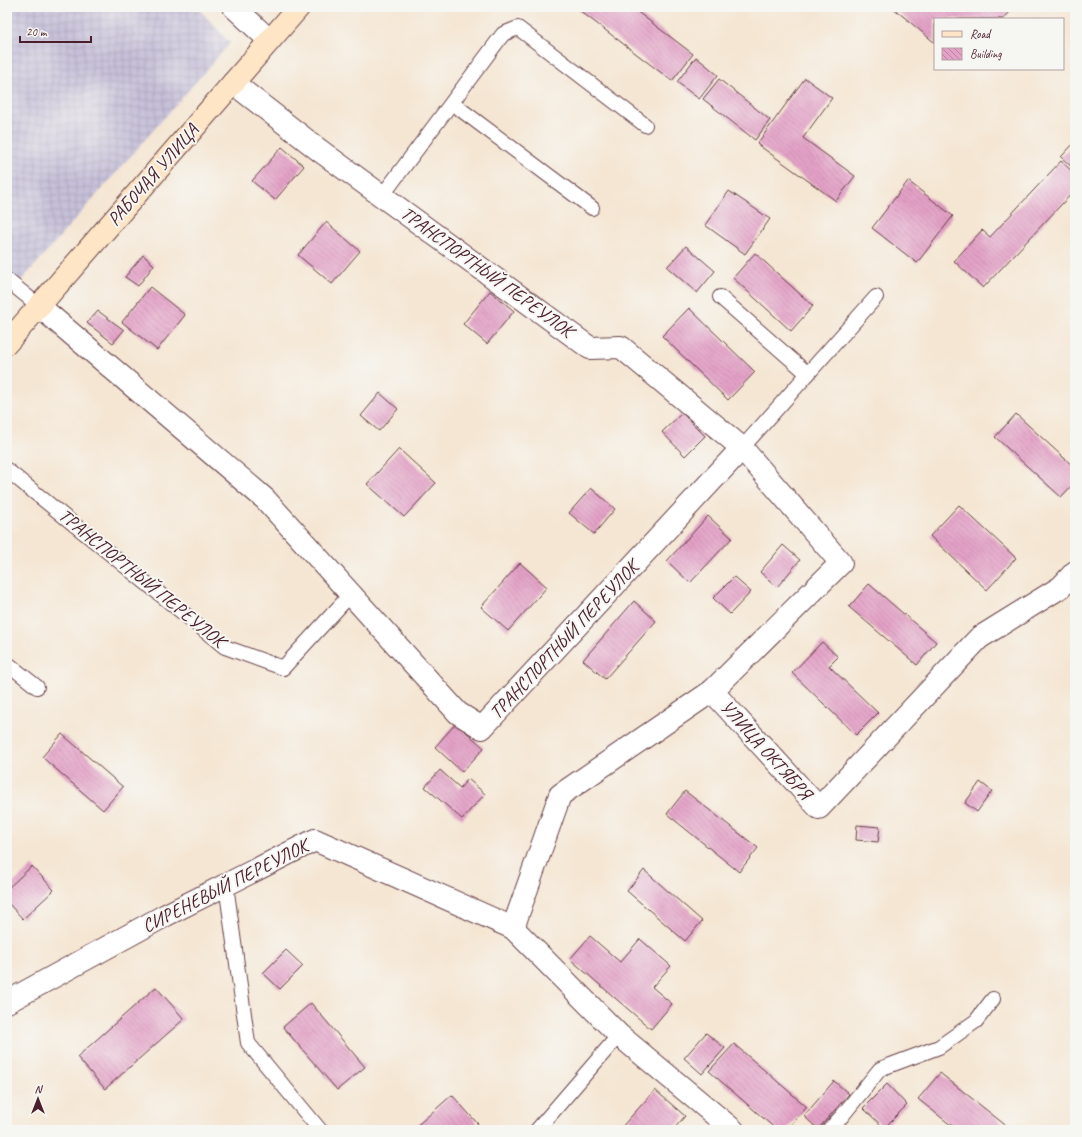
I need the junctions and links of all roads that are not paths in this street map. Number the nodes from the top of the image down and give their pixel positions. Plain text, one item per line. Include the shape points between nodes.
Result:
1 (234, 7) edge
2 (299, 7) edge
3 (269, 40) junction
4 (233, 83) junction
5 (452, 103) junction
6 (645, 125) dead end
7 (382, 196) junction
8 (592, 208) dead end
9 (7, 280) edge
10 (720, 297) dead end
11 (876, 297) dead end
12 (39, 306) junction
13 (7, 343) edge
14 (808, 374) junction
15 (742, 448) junction
16 (7, 470) edge
17 (1075, 572) edge
18 (351, 594) junction
19 (7, 663) edge
20 (37, 687) dead end
21 (712, 691) junction
22 (226, 885) junction
23 (513, 928) junction
24 (993, 999) dead end
25 (7, 1002) edge
26 (619, 1035) junction
27 (320, 1130) edge
28 (537, 1130) edge
29 (733, 1130) edge
30 (829, 1130) edge

1 - 3 street
2 - 3 street, РАБОЧАЯ УЛИЦА
3 - 4 street, РАБОЧАЯ УЛИЦА
4 - 7 street, ТРАНСПОРТНЫЙ ПЕРЕУЛОК
4 - 12 street, РАБОЧАЯ УЛИЦА
5 - 6 lane via 503,34 518,28
5 - 7 lane
5 - 8 lane
7 - 15 street, ТРАНСПОРТНЫЙ ПЕРЕУЛОК via 590,348 621,347
9 - 12 lane
10 - 14 lane
11 - 14 lane
12 - 13 street, РАБОЧАЯ УЛИЦА
12 - 18 street, ТРАНСПОРТНЫЙ ПЕРЕУЛОК via 265,499
14 - 15 lane
15 - 18 street, ТРАНСПОРТНЫЙ ПЕРЕУЛОК via 482,728 458,713
15 - 21 street, ТРАНСПОРТНЫЙ ПЕРЕУЛОК via 841,563
16 - 18 lane, ТРАНСПОРТНЫЙ ПЕРЕУЛОК via 225,647 283,668
17 - 21 street, УЛИЦА ОКТЯБРЯ via 1061,587 979,638 818,808
19 - 20 lane
21 - 23 street, УЛИЦА ОКТЯБРЯ via 560,795
22 - 23 street, СИРЕНЕВЫЙ ПЕРЕУЛОК via 315,840
22 - 25 street, СИРЕНЕВЫЙ ПЕРЕУЛОК
22 - 27 lane via 248,1043
23 - 26 street
24 - 30 lane via 976,1021 939,1047 880,1069
26 - 28 lane
26 - 29 street

